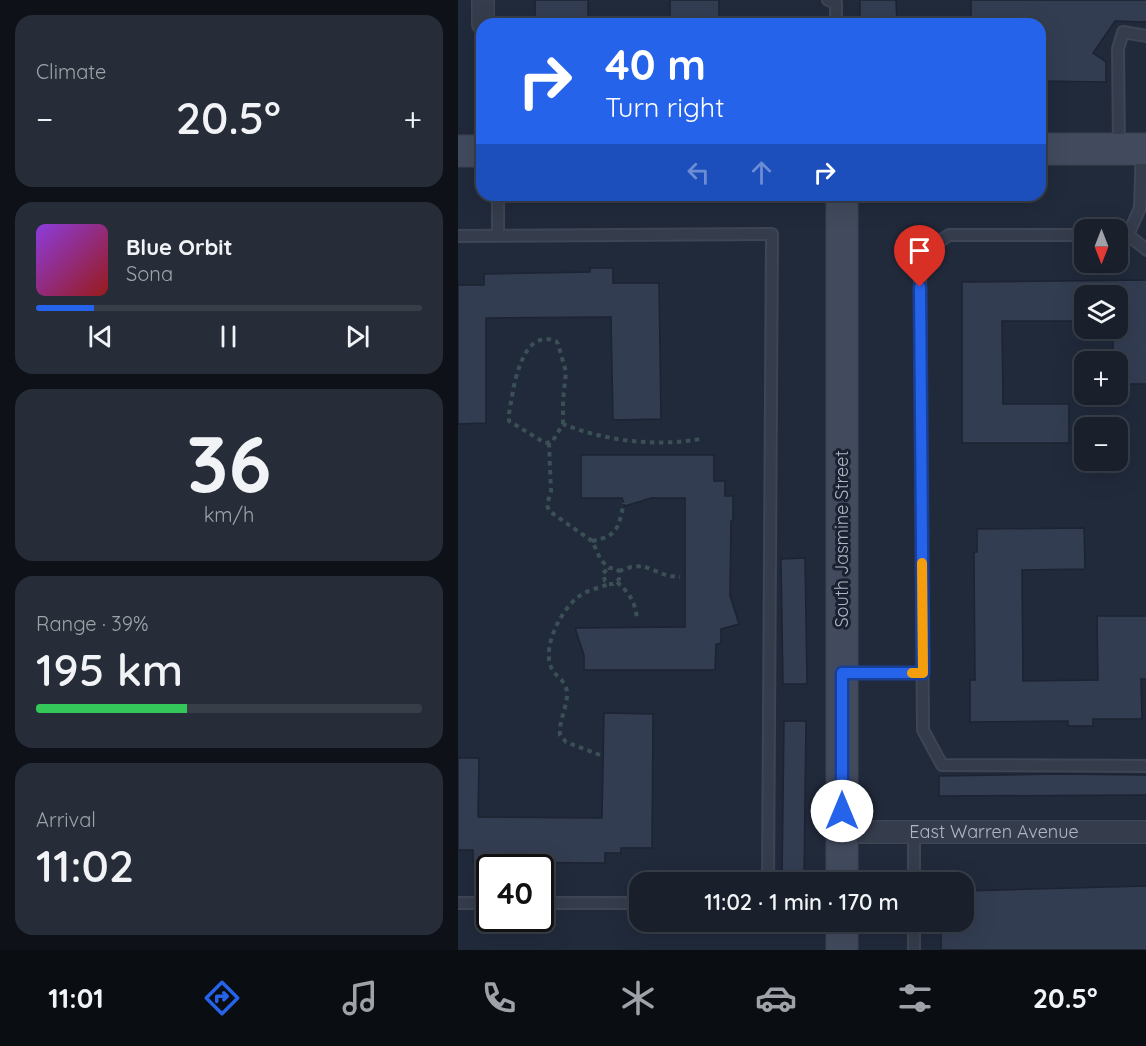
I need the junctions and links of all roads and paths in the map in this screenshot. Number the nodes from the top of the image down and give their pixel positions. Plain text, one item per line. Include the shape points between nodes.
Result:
1 (483, 0) edge
2 (828, 0) edge
3 (483, 18) edge
4 (836, 18) edge
5 (1146, 36) edge
6 (1046, 149) edge
7 (1136, 149) edge
8 (458, 151) edge
9 (476, 151) edge
10 (498, 201) edge
11 (842, 201) edge
12 (1143, 208) edge
13 (1128, 228) edge
14 (498, 235) junction
15 (1074, 235) edge
16 (458, 236) edge
17 (1128, 238) edge
18 (1146, 250) edge
19 (563, 424) junction
20 (700, 439) dead end
21 (549, 443) junction
22 (624, 503) dead end
23 (592, 542) junction
24 (609, 568) junction
25 (619, 571) junction
26 (680, 577) dead end
27 (617, 582) junction
28 (608, 584) junction
29 (636, 619) dead end
30 (842, 673) junction
31 (923, 673) junction
32 (600, 755) dead end
33 (1146, 766) edge
34 (842, 832) junction
35 (914, 832) junction
36 (1146, 832) edge
37 (768, 872) edge
38 (842, 872) edge
39 (914, 872) edge
40 (458, 903) edge
41 (476, 903) edge
42 (554, 903) edge
43 (629, 903) edge
44 (842, 932) edge
45 (914, 932) edge
46 (842, 950) edge
47 (914, 950) edge

1 - 3 street
2 - 4 lane via 836,3
5 - 7 lane via 1122,32 1118,49
6 - 7 street
7 - 12 lane
8 - 9 street
10 - 14 lane
11 - 30 street, South Jasmine Street
12 - 13 lane
14 - 16 lane
14 - 37 lane via 772,234
15 - 31 lane via 949,235 928,249 920,264
17 - 18 lane
19 - 20 path via 631,440 678,443
19 - 21 path
19 - 21 path via 566,372 556,340 549,339 528,347 522,356 509,421
21 - 23 path via 548,509
22 - 23 path via 613,535
23 - 24 path
24 - 25 path
24 - 28 path via 603,573
25 - 26 path via 643,566
25 - 27 path
27 - 28 path
27 - 29 path via 632,596
28 - 32 path via 576,598 556,626 549,647 551,669 563,681 567,694 560,735 566,742
30 - 31 lane
30 - 34 street, South Jasmine Street
31 - 33 lane via 923,730 942,765
34 - 35 street, East Warren Avenue
34 - 38 street, South Jasmine Street
35 - 36 street, East Warren Avenue
35 - 39 lane
40 - 41 lane
42 - 43 lane
44 - 46 street
45 - 47 lane

